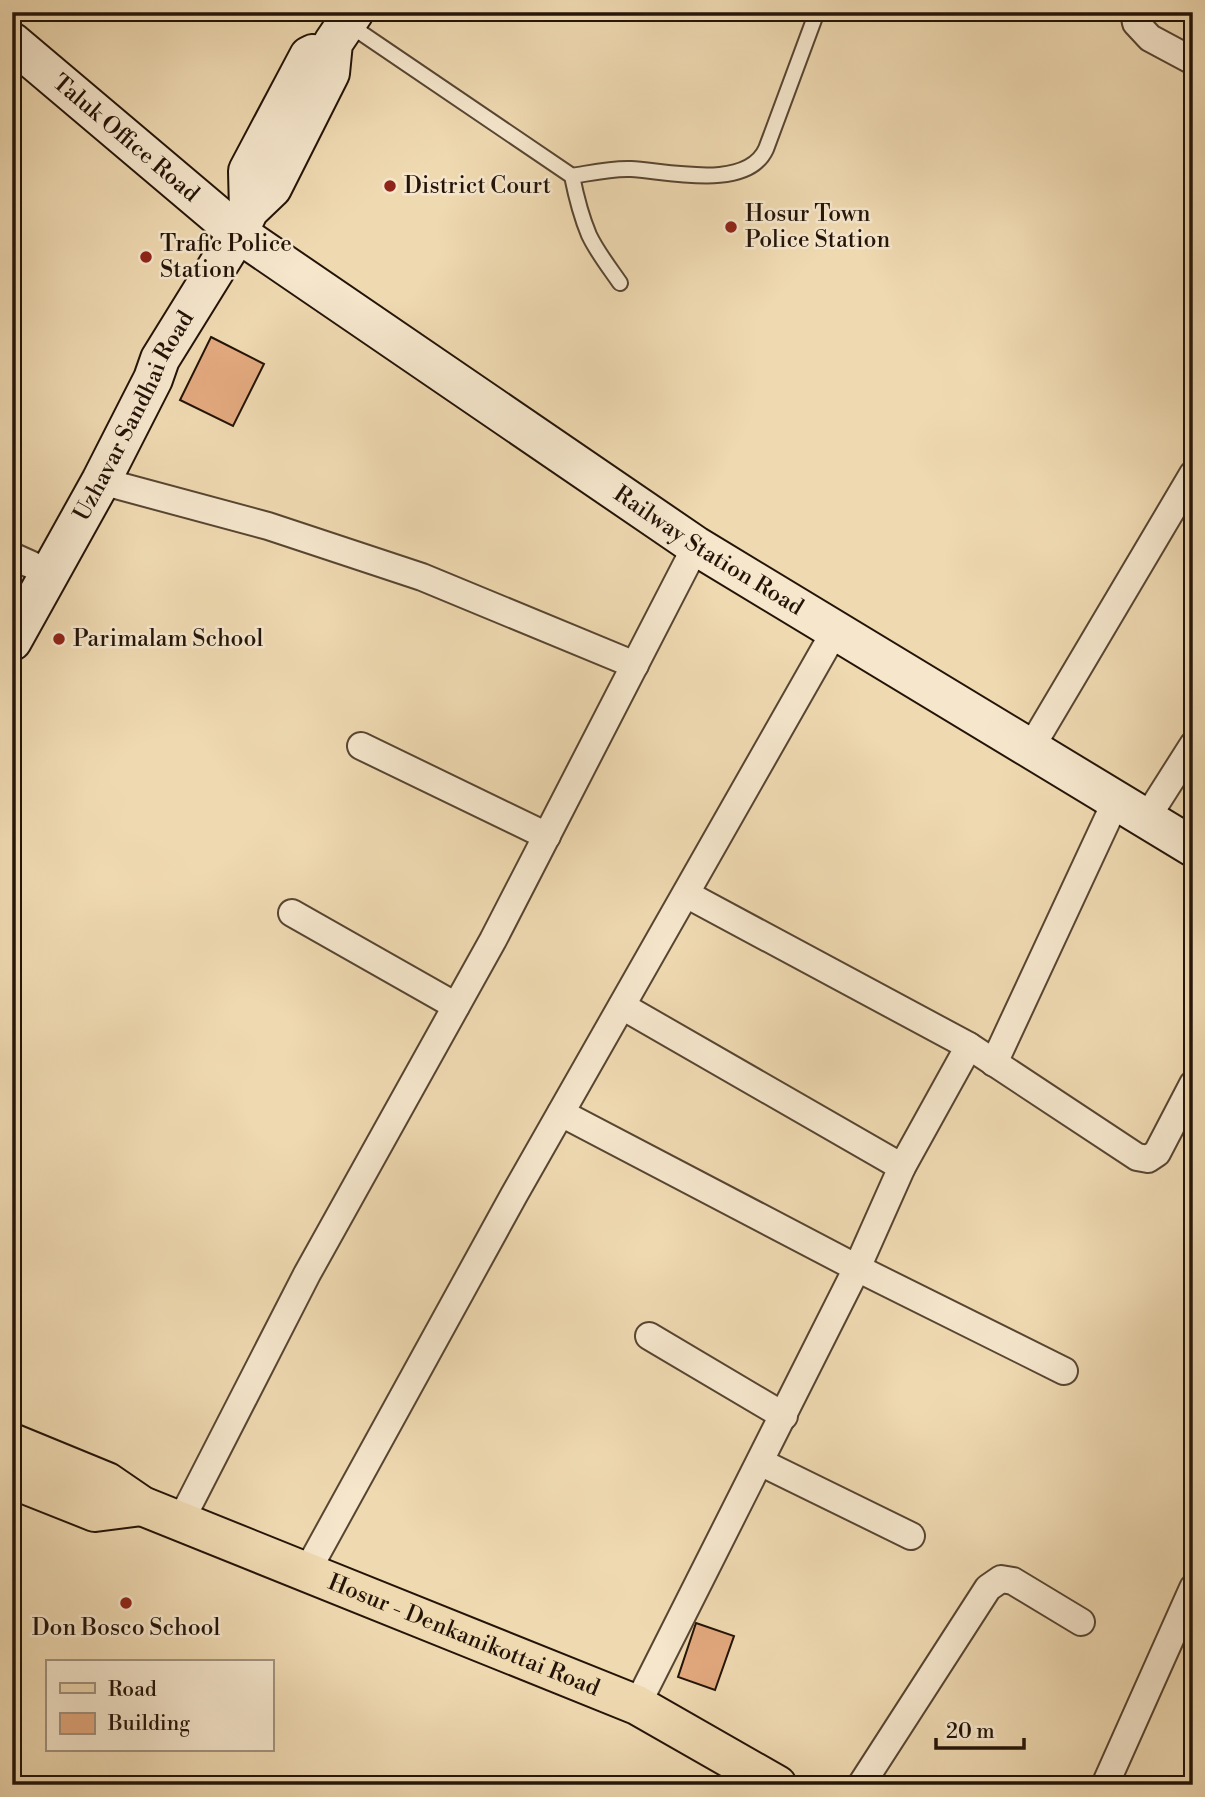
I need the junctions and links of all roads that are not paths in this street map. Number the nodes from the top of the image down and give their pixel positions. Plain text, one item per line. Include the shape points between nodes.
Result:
1 (1134, 12) edge
2 (815, 17) dead end
3 (344, 26) edge
4 (12, 42) edge
5 (1193, 61) edge
6 (572, 176) junction
7 (244, 221) junction
8 (620, 283) dead end
9 (160, 359) junction
10 (1193, 474) edge
11 (101, 481) junction
12 (696, 546) junction
13 (22, 560) edge
14 (12, 601) edge
15 (835, 631) junction
16 (12, 641) edge
17 (635, 665) junction
18 (1193, 745) edge
19 (361, 746) dead end
20 (1030, 748) junction
21 (1131, 810) junction
22 (547, 836) junction
23 (1193, 847) edge
24 (686, 894) junction
25 (292, 913) dead end
26 (456, 1006) junction
27 (622, 1006) junction
28 (969, 1046) junction
29 (994, 1063) junction
30 (1193, 1084) edge
31 (561, 1113) junction
32 (902, 1167) junction
33 (857, 1268) junction
34 (649, 1336) dead end
35 (1064, 1371) dead end
36 (784, 1416) junction
37 (12, 1443) edge
38 (760, 1462) junction
39 (12, 1479) edge
40 (142, 1506) junction
41 (180, 1521) junction
42 (911, 1536) dead end
43 (306, 1573) junction
44 (1193, 1588) edge
45 (1081, 1622) dead end
46 (637, 1705) junction
47 (777, 1785) edge
48 (861, 1785) edge
49 (1105, 1785) edge

1 - 5 street via 1136,23 1150,38
2 - 6 lane via 766,149 756,162 738,172 711,175 628,169
3 - 6 lane
3 - 7 main road via 309,57 248,171
4 - 7 main road, Taluk Office Road
6 - 8 lane via 589,236
7 - 9 main road, Uzhavar Sandhai Road
7 - 12 main road, Railway Station Road
9 - 11 main road, Uzhavar Sandhai Road
9 - 13 main road via 138,364
10 - 20 street
11 - 16 main road, Uzhavar Sandhai Road
11 - 17 street via 268,526 422,577
12 - 15 main road, Railway Station Road
12 - 17 street
13 - 14 main road
15 - 20 main road, Railway Station Road
15 - 24 street
17 - 22 street
18 - 21 street
19 - 22 street
20 - 21 main road, Railway Station Road
21 - 23 main road, Railway Station Road
21 - 29 street
22 - 26 street
24 - 27 street
24 - 28 street
25 - 26 street
26 - 41 street via 307,1274
27 - 31 street
27 - 32 street
28 - 29 street
28 - 32 street
29 - 30 street via 1137,1157 1148,1159 1157,1153
31 - 33 street
31 - 43 street
32 - 33 street
33 - 35 street
33 - 36 street
34 - 36 street
36 - 38 street
37 - 40 main road, Hosur - Denkanikottai Road via 107,1482
38 - 42 street
38 - 46 street
39 - 40 main road, Hosur - Denkanikottai Road via 95,1512
40 - 41 main road, Hosur - Denkanikottai Road
41 - 43 main road, Hosur - Denkanikottai Road
43 - 46 main road, Hosur - Denkanikottai Road
44 - 49 street
45 - 48 street via 1013,1581 1001,1579 988,1588
46 - 47 main road, Hosur - Denkanikottai Road

